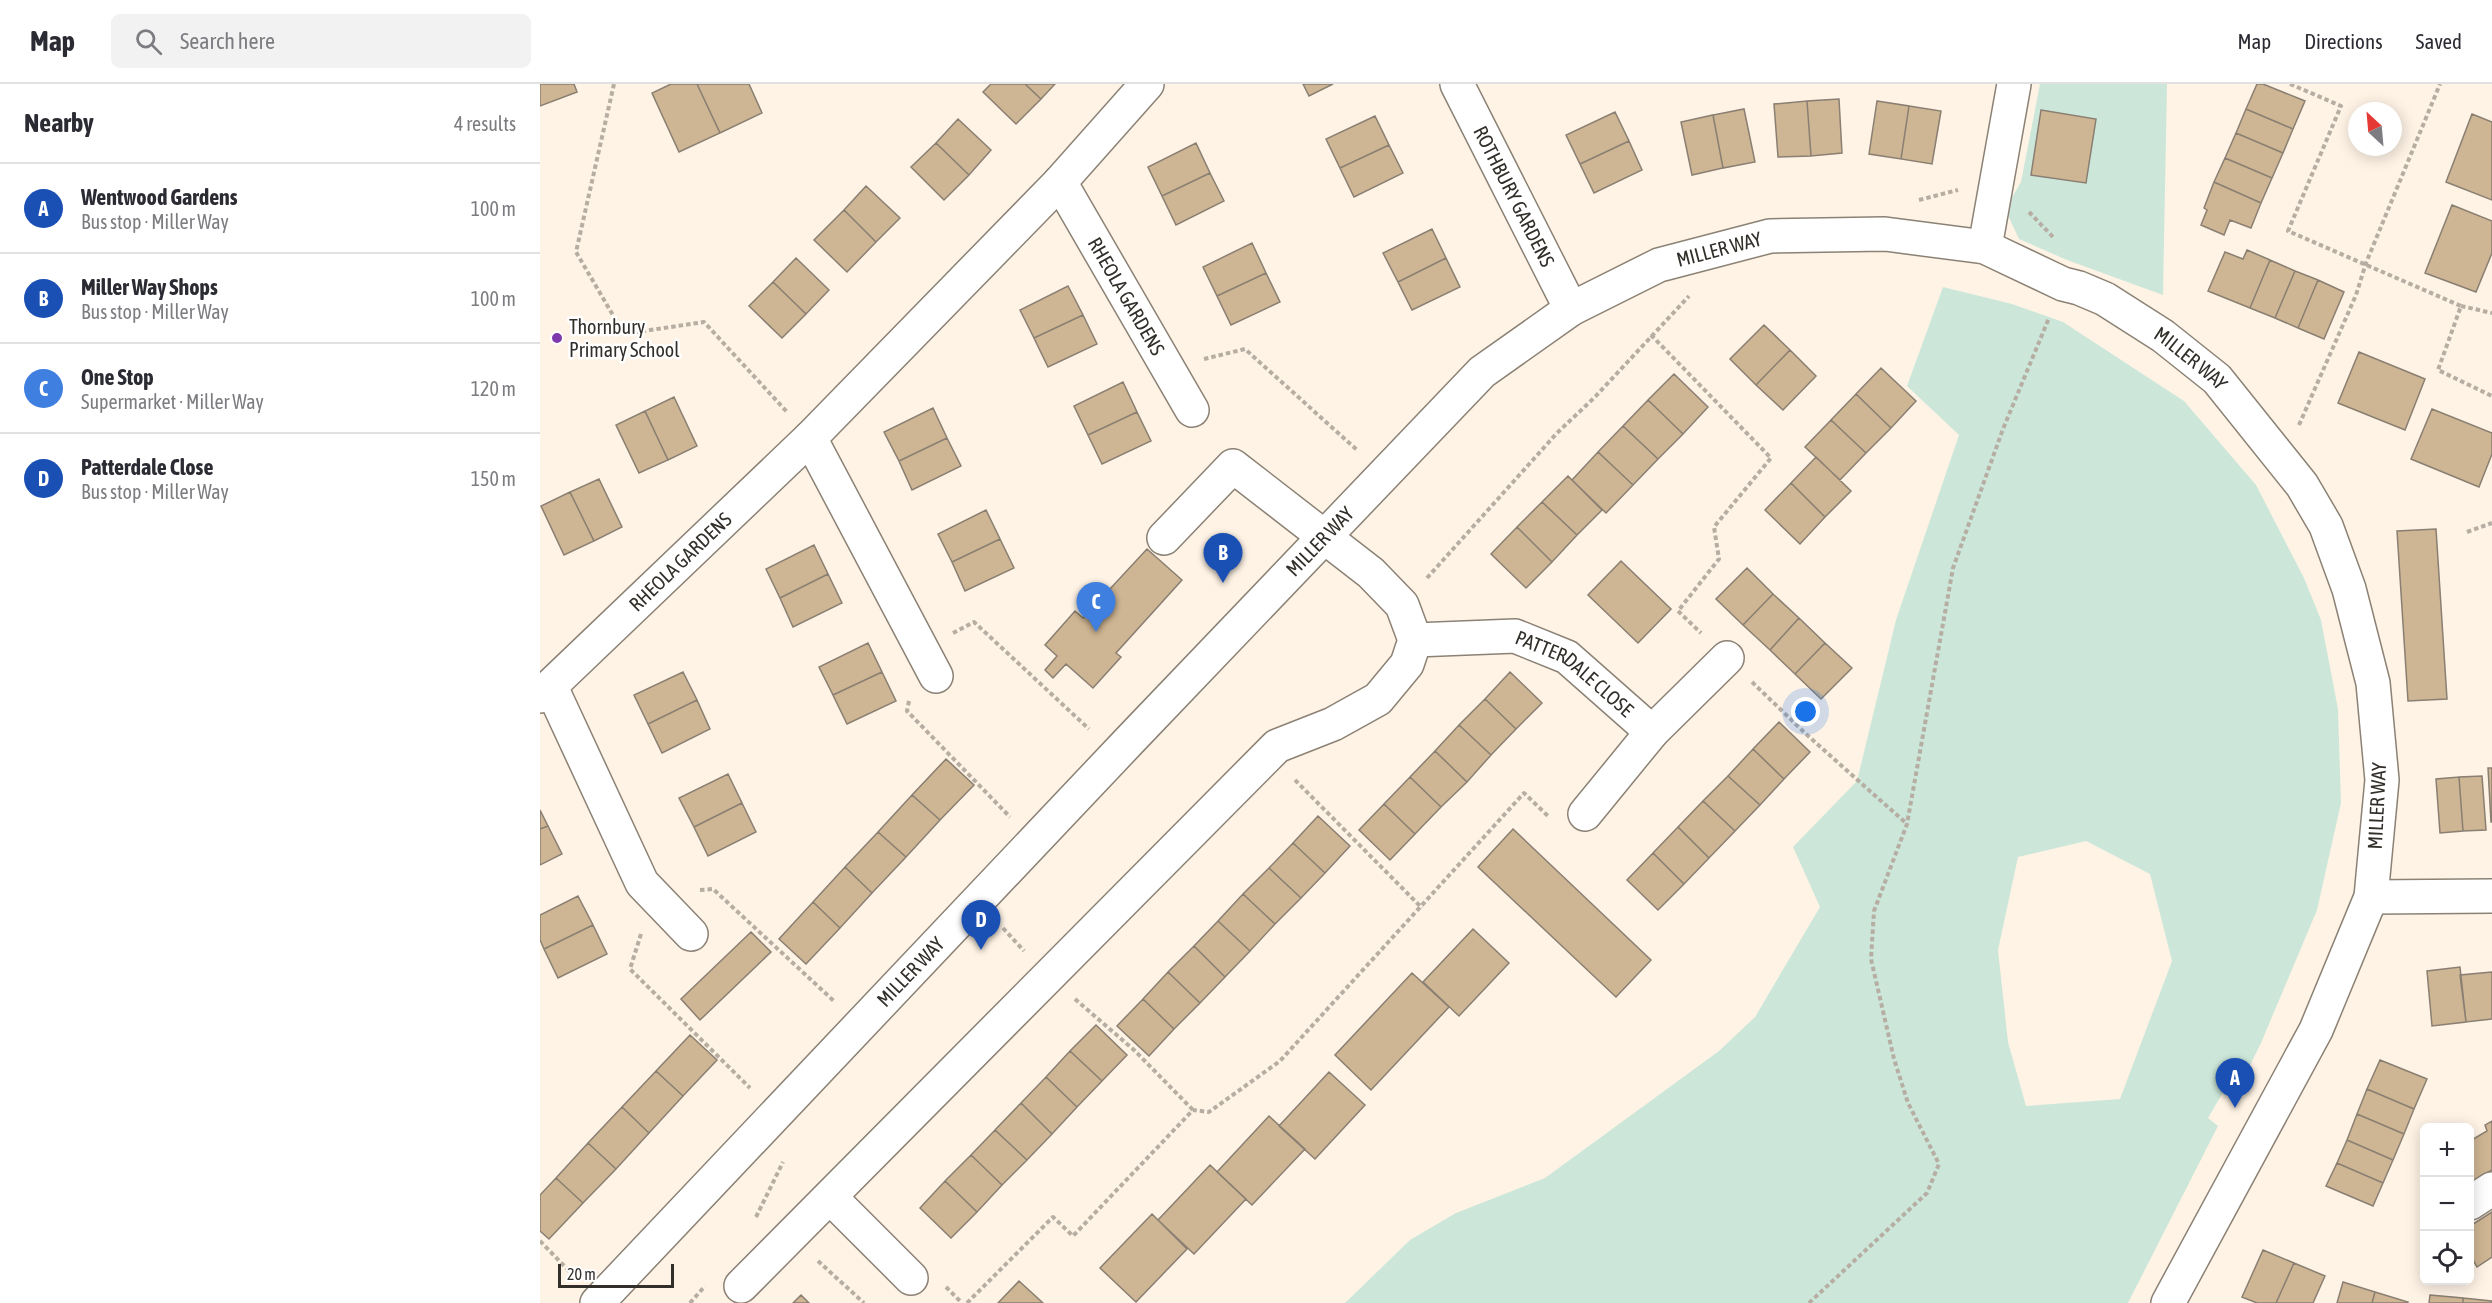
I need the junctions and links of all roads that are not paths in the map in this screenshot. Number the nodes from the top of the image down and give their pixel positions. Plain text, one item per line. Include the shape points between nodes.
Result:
1 (1147, 84) edge
2 (1457, 84) edge
3 (2014, 84) edge
4 (1060, 182) junction
5 (1985, 247) junction
6 (1571, 309) junction
7 (1192, 410) dead end
8 (810, 438) junction
9 (1324, 537) junction
10 (1164, 538) dead end
11 (1415, 640) junction
12 (1727, 658) dead end
13 (936, 676) dead end
14 (546, 692) edge
15 (1652, 732) junction
16 (1585, 814) road end
17 (2492, 896) edge
18 (2371, 897) junction
19 (691, 934) dead end
20 (2492, 1189) edge
21 (830, 1197) junction
22 (2474, 1200) edge
23 (911, 1278) dead end
24 (727, 1282) road end
25 (597, 1302) edge
26 (2168, 1303) edge

1 - 4 street, RHEOLA GARDENS
2 - 6 street, ROTHBURY GARDENS
3 - 5 street
4 - 7 street, RHEOLA GARDENS
4 - 8 street, RHEOLA GARDENS
5 - 6 street, MILLER WAY via 1885,234 1770,236 1659,265
5 - 18 street, MILLER WAY via 2105,299 2172,343 2217,380 2302,485 2326,526 2349,589 2373,683 2382,780
6 - 9 street, MILLER WAY via 1482,372
8 - 13 street
8 - 14 street, RHEOLA GARDENS
9 - 10 street via 1233,465
9 - 11 street via 1371,573 1402,605
9 - 25 street, MILLER WAY
11 - 15 street, PATTERDALE CLOSE via 1515,636 1567,657
11 - 21 street via 1407,664 1378,699 1333,724 1276,746
12 - 15 street, PATTERDALE CLOSE
14 - 19 street, RHEOLA GARDENS via 642,883
15 - 16 street, PATTERDALE CLOSE
17 - 18 street
18 - 26 street, MILLER WAY via 2316,1030
20 - 22 street
21 - 23 street
21 - 24 street via 791,1236

